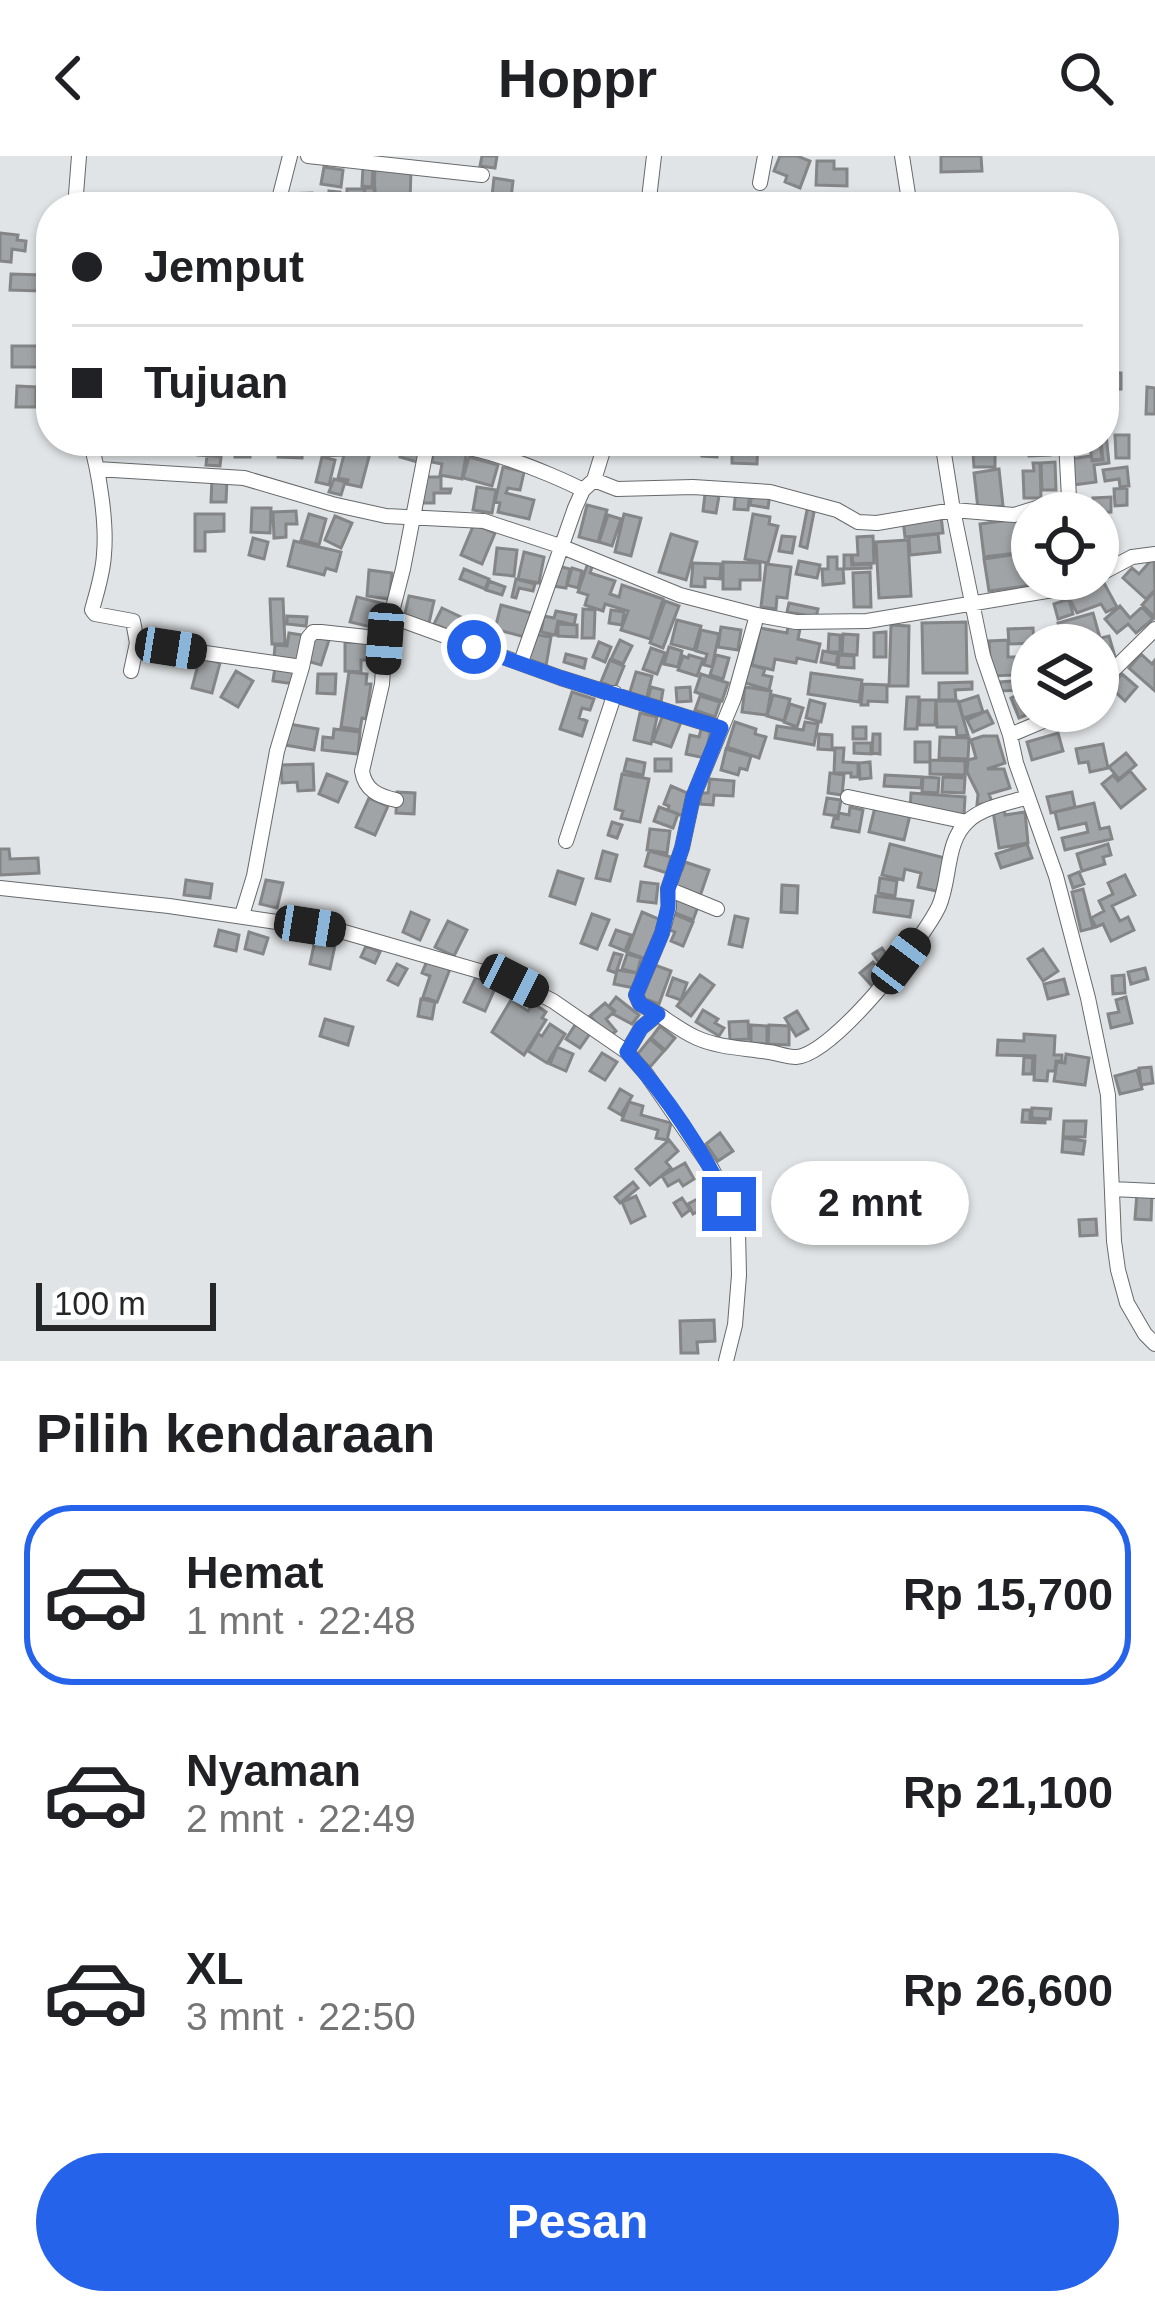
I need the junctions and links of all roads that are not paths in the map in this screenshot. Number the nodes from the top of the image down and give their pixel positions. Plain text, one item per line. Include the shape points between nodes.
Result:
1 (290, 156) edge
2 (308, 156) edge
3 (653, 156) edge
4 (765, 156) edge
5 (902, 156) edge
6 (74, 157) edge
7 (482, 175) dead end
8 (760, 183) dead end
9 (75, 192) edge
10 (281, 192) edge
11 (649, 192) edge
12 (908, 192) edge
13 (94, 456) edge
14 (425, 456) edge
15 (498, 456) edge
16 (600, 456) edge
17 (944, 456) edge
18 (1067, 456) edge
19 (97, 469) junction
20 (588, 485) junction
21 (953, 509) junction
22 (411, 518) junction
23 (560, 546) junction
24 (1155, 554) edge
25 (1119, 564) edge
26 (1011, 597) edge
27 (974, 603) junction
28 (757, 615) junction
29 (390, 616) junction
30 (1155, 629) edge
31 (385, 639) junction
32 (137, 643) junction
33 (520, 662) junction
34 (1119, 664) edge
35 (302, 667) junction
36 (131, 671) dead end
37 (614, 693) junction
38 (721, 728) junction
39 (1017, 732) edge
40 (1010, 735) junction
41 (848, 797) dead end
42 (1028, 797) junction
43 (396, 800) dead end
44 (967, 822) junction
45 (566, 841) dead end
46 (0, 888) edge
47 (668, 889) junction
48 (717, 909) dead end
49 (242, 915) junction
50 (658, 1014) junction
51 (627, 1052) junction
52 (1112, 1189) junction
53 (1155, 1191) edge
54 (1155, 1344) edge
55 (726, 1361) edge

1 - 10 street
2 - 7 street
3 - 11 street
4 - 8 street
5 - 12 street
6 - 9 street
13 - 19 street
14 - 22 street
15 - 20 street
16 - 20 street
17 - 21 street
18 - 21 street via 1069,498 1014,515
19 - 22 street via 244,478
19 - 32 street via 104,558 92,610 133,621
20 - 21 street via 770,492 858,522
20 - 23 street
21 - 27 street
22 - 23 street via 484,521
22 - 29 street
23 - 28 street via 680,595
23 - 33 street
24 - 25 street
26 - 27 street
27 - 28 street via 867,622
27 - 40 street
28 - 38 street
29 - 31 street
29 - 33 street
30 - 34 street
31 - 35 street via 313,632
31 - 43 street via 362,771 378,796
32 - 35 street
32 - 36 street
33 - 37 street
35 - 49 street
37 - 38 street
37 - 45 street
38 - 47 street
39 - 40 street
40 - 42 street
41 - 44 street
42 - 44 street
42 - 52 street via 1088,998 1108,1095
44 - 50 street via 927,926 875,996 813,1051 795,1057 728,1047
46 - 49 street
47 - 48 street
47 - 50 street via 662,933 636,995
49 - 51 street via 344,932 514,981
50 - 51 street
51 - 55 street via 712,1169 738,1232
52 - 53 street
52 - 54 street via 1127,1303

